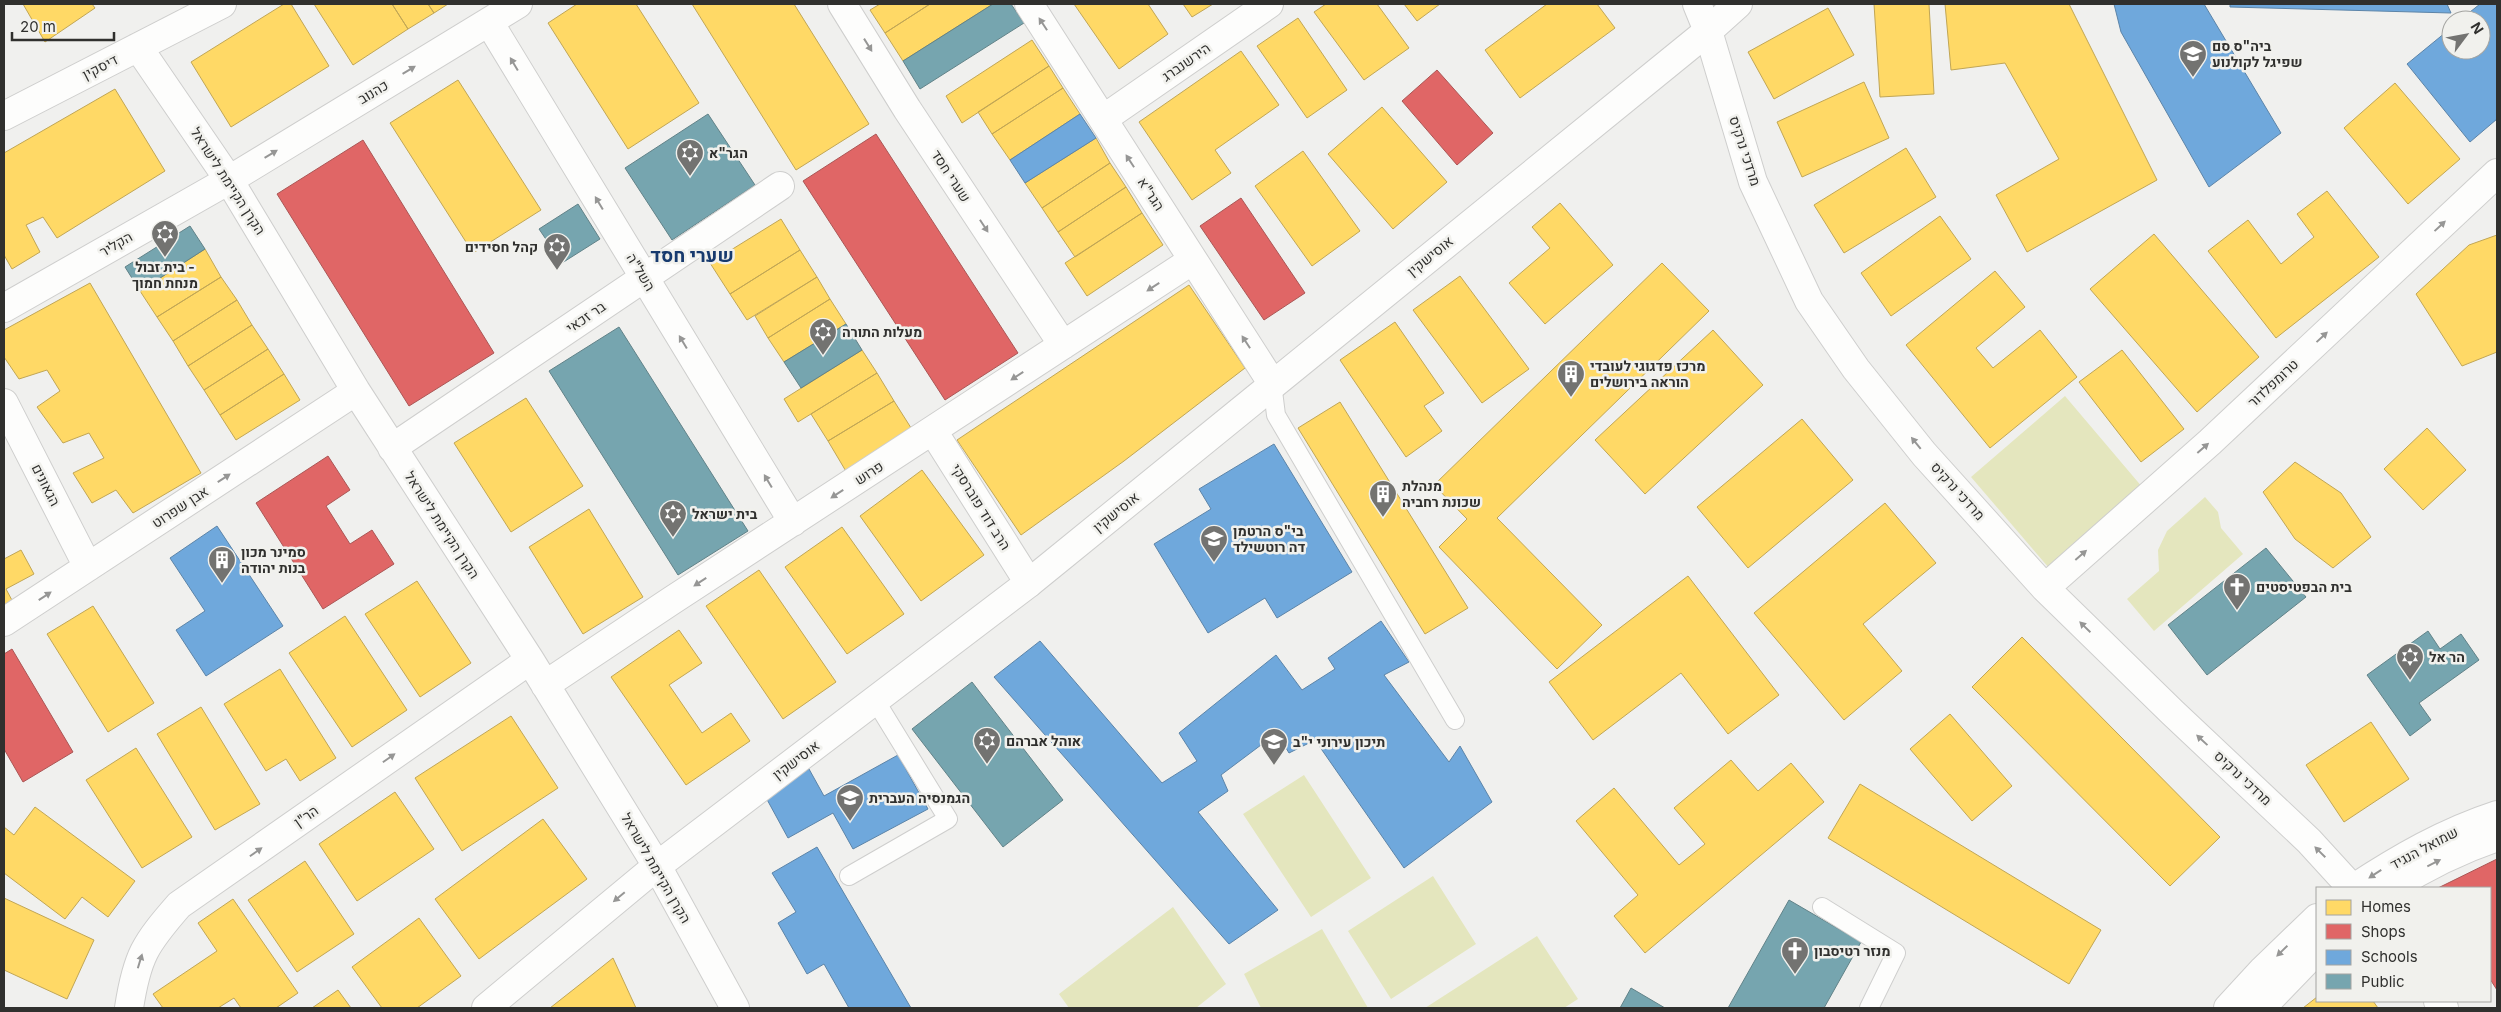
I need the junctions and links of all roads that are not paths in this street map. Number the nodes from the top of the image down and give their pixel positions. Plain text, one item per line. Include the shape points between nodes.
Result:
1 (222, 4) edge
2 (518, 4) edge
3 (842, 4) edge
4 (1030, 4) edge
5 (1269, 4) edge
6 (1697, 4) edge
7 (1738, 4) edge
8 (488, 22) junction
9 (1708, 31) junction
10 (138, 47) junction
11 (4, 116) edge
12 (1103, 119) junction
13 (2497, 173) edge
14 (229, 180) junction
15 (780, 186) dead end
16 (1193, 260) junction
17 (644, 278) junction
18 (4, 308) edge
19 (1063, 345) junction
20 (1272, 383) junction
21 (356, 391) junction
22 (4, 403) edge
23 (933, 431) junction
24 (392, 448) junction
25 (793, 522) junction
26 (88, 567) junction
27 (1029, 584) junction
28 (2044, 588) junction
29 (4, 622) edge
30 (530, 660) junction
31 (545, 685) junction
32 (875, 700) junction
33 (1456, 720) dead end
34 (2497, 815) edge
35 (2497, 837) edge
36 (657, 866) junction
37 (849, 876) dead end
38 (2352, 887) edge
39 (2355, 887) edge
40 (2394, 887) edge
41 (1822, 907) dead end
42 (2316, 919) edge
43 (2316, 951) edge
44 (129, 1008) edge
45 (486, 1008) edge
46 (735, 1008) edge
47 (1869, 1008) edge
48 (2228, 1008) edge
49 (2261, 1008) edge

1 - 10 street, דיסקין
2 - 8 street, כהנוב
3 -> 19 street, שערי חסד via 907,109
12 -> 4 street, הגר"א
5 - 12 street, הירשנברג
6 - 9 street, מרדכי נרקיס
7 - 9 street, אוסישקין
14 -> 8 street, כהנוב
17 -> 8 street, השל"ה
9 - 20 street, אוסישקין
28 -> 9 street, מרדכי נרקיס via 1924,454 1856,369 1809,301 1753,182
10 - 11 street, דיסקין
10 - 14 street, הקרן הקיימת לישראל
16 -> 12 street, הגר"א
28 -> 13 street, טרומפלדור via 2210,442
14 - 18 street, הקליר
14 - 21 street, הקרן הקיימת לישראל
15 - 17 street, בר זכאי
16 -> 19 street, פרוש
20 -> 16 street, הגר"א
17 - 24 street, בר זכאי
25 -> 17 street, השל"ה
19 -> 23 street, פרוש
20 - 27 street, אוסישקין
20 - 33 lane via 1276,415
21 - 24 street, הקרן הקיימת לישראל
26 -> 21 street, אבן שפרוט
22 - 26 street, הגאונים
23 -> 25 street, פרוש
23 - 27 street, הרב דוד פוברסקי
24 - 30 street, הקרן הקיימת לישראל
25 -> 31 street, פרוש
29 -> 26 street, אבן שפרוט
27 - 32 street, אוסישקין
38 -> 28 street, מרדכי נרקיס via 2309,841
30 - 31 street, הקרן הקיימת לישראל
44 -> 30 street, הר"ן via 142,953 180,905
31 - 36 street, הקרן הקיימת לישראל
32 - 36 street, אוסישקין
32 - 37 lane via 948,820
34 -> 39 street, שמואל הנגיד via 2428,843
40 -> 35 street, שמואל הנגיד via 2459,850
36 -> 45 street, אוסישקין
36 - 46 street, הקרן הקיימת לישראל
41 - 47 lane via 1896,953
42 -> 48 street
43 - 49 street

